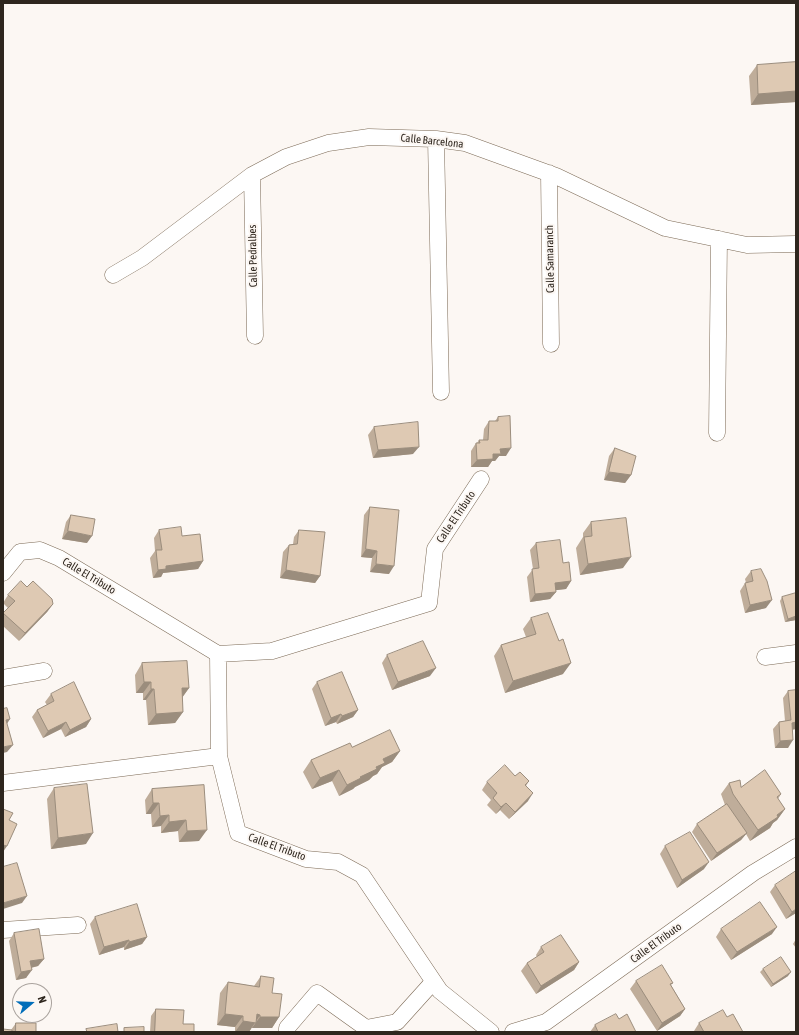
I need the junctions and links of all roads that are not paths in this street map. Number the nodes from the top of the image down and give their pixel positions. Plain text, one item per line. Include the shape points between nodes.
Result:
1 (436, 139) junction
2 (549, 173) junction
3 (252, 175) junction
4 (719, 239) junction
5 (796, 244) edge
6 (113, 275) dead end
7 (255, 336) dead end
8 (552, 344) dead end
9 (441, 392) dead end
10 (717, 433) dead end
11 (481, 479) dead end
12 (3, 573) edge
13 (796, 653) edge
14 (218, 654) junction
15 (765, 657) dead end
16 (44, 671) dead end
17 (3, 678) edge
18 (219, 756) junction
19 (3, 783) edge
20 (796, 847) edge
21 (78, 925) dead end
22 (3, 930) edge
23 (434, 982) junction
24 (287, 1032) edge
25 (491, 1032) edge
26 (514, 1032) edge

1 - 2 street, Calle Barcelona via 465,144
1 - 3 street, Calle Barcelona via 369,137 328,143 286,157
1 - 9 street
2 - 4 street, Calle Barcelona via 664,228
2 - 8 street, Calle Samaranch
3 - 6 street, Calle Barcelona via 142,258
3 - 7 street, Calle Pedralbes
4 - 5 street, Calle Barcelona via 747,245
4 - 10 street
11 - 14 street, Calle El Tributo via 434,549 429,603 272,651
12 - 14 street, Calle El Tributo via 20,552 40,550 59,558
13 - 15 street
14 - 18 street, Calle El Tributo
16 - 17 street
18 - 19 street
18 - 23 street, Calle El Tributo via 238,833 306,859 338,862 362,876
20 - 26 street, Calle El Tributo via 753,873 546,1022
21 - 22 street
23 - 24 street via 397,1022 366,1028 317,993 287,1028
23 - 25 street, Calle El Tributo via 440,991

